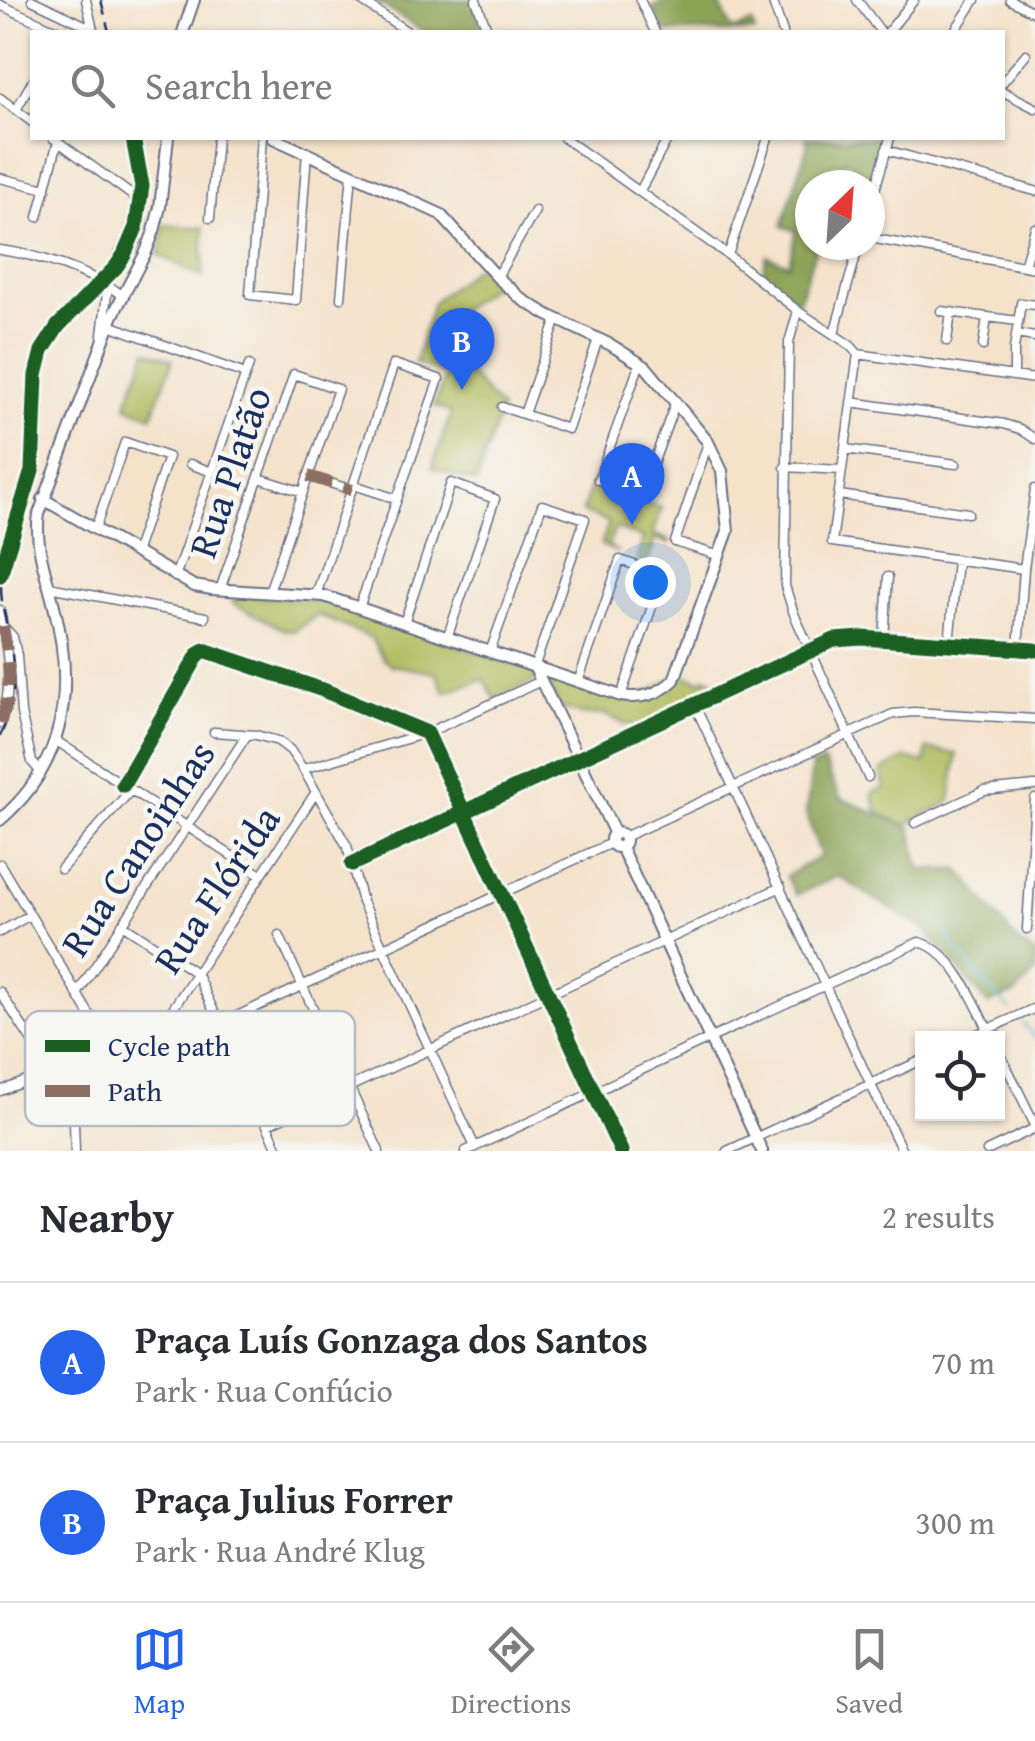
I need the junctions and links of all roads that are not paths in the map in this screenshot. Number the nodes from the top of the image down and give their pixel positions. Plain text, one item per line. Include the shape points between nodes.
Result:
1 (32, 0) edge
2 (86, 0) edge
3 (194, 0) edge
4 (360, 0) edge
5 (476, 0) edge
6 (640, 0) edge
7 (772, 0) edge
8 (857, 0) edge
9 (914, 0) edge
10 (975, 0) edge
11 (1010, 0) edge
12 (0, 5) edge
13 (1035, 13) edge
14 (72, 19) junction
15 (389, 20) junction
16 (57, 30) edge
17 (64, 30) edge
18 (92, 30) edge
19 (94, 30) edge
20 (183, 30) edge
21 (382, 30) edge
22 (405, 30) edge
23 (487, 30) edge
24 (655, 30) edge
25 (781, 30) edge
26 (883, 30) edge
27 (887, 30) edge
28 (955, 30) edge
29 (1026, 54) dead end
30 (1005, 79) edge
31 (30, 86) edge
32 (1005, 93) edge
33 (0, 98) edge
34 (1035, 108) edge
35 (16, 110) junction
36 (30, 120) edge
37 (56, 140) edge
38 (128, 140) edge
39 (168, 140) edge
40 (218, 140) edge
41 (262, 140) edge
42 (278, 140) edge
43 (567, 140) edge
44 (667, 140) edge
45 (767, 140) edge
46 (889, 140) edge
47 (886, 150) junction
48 (308, 152) junction
49 (880, 170) edge
50 (352, 172) junction
51 (0, 178) edge
52 (46, 188) junction
53 (640, 191) junction
54 (1035, 191) edge
55 (136, 200) junction
56 (535, 210) dead end
57 (38, 218) dead end
58 (210, 218) dead end
59 (1035, 228) edge
60 (885, 241) edge
61 (0, 250) edge
62 (728, 255) junction
63 (855, 260) edge
64 (1024, 266) junction
65 (1035, 268) edge
66 (497, 278) junction
67 (105, 283) junction
68 (122, 295) junction
69 (342, 298) dead end
70 (1035, 305) edge
71 (798, 311) junction
72 (987, 317) junction
73 (557, 320) junction
74 (1018, 321) junction
75 (109, 325) junction
76 (834, 334) junction
77 (1016, 334) junction
78 (1035, 336) edge
79 (598, 339) junction
80 (947, 341) dead end
81 (983, 346) dead end
82 (100, 348) junction
83 (858, 354) junction
84 (640, 363) junction
85 (1014, 376) junction
86 (1035, 379) edge
87 (676, 401) junction
88 (851, 402) junction
89 (502, 406) dead end
90 (524, 414) junction
91 (1035, 440) edge
92 (708, 442) junction
93 (845, 449) junction
94 (190, 464) dead end
95 (956, 464) dead end
96 (785, 467) junction
97 (842, 470) junction
98 (212, 472) junction
99 (308, 476) junction
100 (258, 478) junction
101 (352, 487) junction
102 (1035, 489) edge
103 (303, 492) junction
104 (838, 495) junction
105 (43, 499) junction
106 (397, 499) junction
107 (21, 510) junction
108 (968, 513) dead end
109 (39, 514) junction
110 (95, 530) junction
111 (135, 553) junction
112 (720, 556) junction
113 (957, 560) junction
114 (1024, 569) junction
115 (0, 575) edge
116 (176, 577) junction
117 (888, 577) dead end
118 (49, 586) junction
119 (220, 590) junction
120 (269, 592) junction
121 (316, 595) junction
122 (360, 608) junction
123 (0, 610) edge
124 (205, 617) dead end
125 (404, 623) junction
126 (3, 626) junction
127 (447, 638) junction
128 (884, 640) junction
129 (950, 644) junction
130 (1018, 648) junction
131 (810, 650) junction
132 (1035, 650) edge
133 (490, 652) junction
134 (534, 668) junction
135 (541, 681) junction
136 (578, 682) junction
137 (621, 696) junction
138 (694, 704) junction
139 (1035, 719) edge
140 (0, 724) edge
141 (214, 732) dead end
142 (426, 732) junction
143 (247, 734) junction
144 (848, 734) junction
145 (55, 740) junction
146 (578, 758) junction
147 (303, 769) junction
148 (40, 771) junction
149 (868, 777) dead end
150 (1035, 786) edge
151 (733, 787) junction
152 (127, 788) junction
153 (316, 792) junction
154 (1035, 799) edge
155 (464, 812) junction
156 (0, 820) edge
157 (914, 823) dead end
158 (186, 826) junction
159 (618, 840) junction
160 (0, 864) edge
161 (352, 864) junction
162 (62, 869) dead end
163 (261, 875) junction
164 (781, 886) junction
165 (502, 894) junction
166 (30, 915) junction
167 (122, 924) junction
168 (1027, 929) dead end
169 (0, 932) edge
170 (279, 935) dead end
171 (664, 940) junction
172 (383, 948) junction
173 (196, 974) junction
174 (302, 986) junction
175 (824, 986) junction
176 (0, 992) edge
177 (76, 994) junction
178 (548, 994) junction
179 (1035, 1008) edge
180 (86, 1011) edge
181 (171, 1011) edge
182 (214, 1011) edge
183 (248, 1011) edge
184 (314, 1011) edge
185 (25, 1030) edge
186 (988, 1031) edge
187 (995, 1031) edge
188 (710, 1038) junction
189 (430, 1050) junction
190 (915, 1063) edge
191 (1005, 1064) edge
192 (25, 1082) edge
193 (871, 1084) junction
194 (355, 1085) edge
195 (0, 1091) edge
196 (594, 1092) junction
197 (355, 1098) edge
198 (74, 1126) edge
199 (267, 1126) edge
200 (1035, 1127) edge
201 (756, 1138) junction
202 (476, 1149) edge
203 (75, 1151) edge
204 (278, 1151) edge
205 (379, 1151) edge
206 (466, 1151) edge
207 (621, 1151) edge
208 (727, 1151) edge
209 (762, 1151) edge
210 (902, 1151) edge
211 (987, 1151) edge

1 - 14 street
2 - 19 street
3 - 20 main road
4 - 15 street
5 - 23 street
6 - 24 street
7 - 25 street
8 - 26 street
9 - 27 street
10 - 28 street
11 - 13 street
12 - 16 street
14 - 17 street
14 - 18 street
15 - 21 street
15 - 22 street
29 - 30 street
31 - 35 street
32 - 34 street
33 - 35 street
35 - 36 street
37 - 52 street
37 - 55 street
38 - 55 street
39 - 68 main road via 154,231
40 - 58 street
41 - 48 street via 250,296 296,300
42 - 48 main road
43 - 53 street
44 - 53 street
45 - 62 street
46 - 47 street
47 - 49 street
47 - 54 street
48 - 50 main road
50 - 66 main road via 440,214
50 - 69 street
51 - 52 street
52 - 57 street
53 - 62 street
55 - 67 street
56 - 66 street
59 - 64 street
60 - 64 street
61 - 67 street
62 - 71 street
63 - 76 street
64 - 65 street
66 - 73 main road
67 - 68 street
67 - 82 street
67 - 107 street via 58,326 42,352 33,463
68 - 75 main road
70 - 74 street via 1020,303
71 - 76 street
71 - 96 street via 788,342
72 - 74 street
72 - 80 street via 946,311
72 - 81 street
73 - 79 main road
73 - 90 street
74 - 77 street
75 - 82 main road
75 - 98 street via 247,370
76 - 83 street
77 - 78 street
77 - 85 street
79 - 84 main road
79 - 90 street via 568,428
82 - 105 main road
83 - 85 street
83 - 88 street
84 - 87 main road
84 - 87 street via 598,480 642,494
85 - 86 street
87 - 92 main road
88 - 91 street via 1004,424
88 - 93 street
89 - 90 street
92 - 112 main road via 724,480 728,531
92 - 112 street via 675,542
93 - 95 street
93 - 97 street
94 - 98 street
96 - 97 street
96 - 131 street via 784,586
97 - 104 street
98 - 116 street
99 - 100 street, Rua Platão via 338,389 294,374
99 - 101 street
99 - 103 street
100 - 103 street
100 - 119 street, Rua Platão
101 - 106 street
101 - 106 street via 394,364 439,379
101 - 121 street
102 - 114 street
103 - 120 street
104 - 108 street
104 - 113 street via 832,542
105 - 109 main road
105 - 110 main road
106 - 122 street
107 - 109 street
107 - 115 street
109 - 118 main road
110 - 111 main road
110 - 111 street via 125,442 168,456
111 - 116 main road
112 - 137 main road via 674,680 646,697
113 - 114 street
113 - 129 street
114 - 130 street
116 - 119 main road
117 - 128 street
118 - 124 street
118 - 145 main road via 66,669
119 - 120 main road
120 - 121 main road
121 - 122 main road
122 - 125 main road
123 - 126 street
125 - 127 main road
125 - 127 street via 451,483 495,499
126 - 140 street via 9,687
126 - 148 street via 17,655 21,714
127 - 133 main road
128 - 129 street
128 - 131 street via 844,638
129 - 130 street
130 - 132 street
131 - 138 street
131 - 144 street
133 - 134 main road
133 - 134 street via 542,505 585,519
134 - 135 main road
134 - 136 main road
135 - 142 street
135 - 146 main road
136 - 137 main road
136 - 137 street via 620,560 663,575
138 - 146 street
138 - 151 street
139 - 144 street via 902,712
141 - 143 street
142 - 147 street
142 - 152 street via 204,650
142 - 155 street
143 - 147 street via 278,740
143 - 158 street, Rua Canoinhas
144 - 149 street
144 - 151 street
145 - 148 main road
145 - 152 street
146 - 155 street
146 - 159 main road
147 - 153 street
148 - 156 main road
150 - 157 street via 976,793
151 - 159 street
151 - 164 street
152 - 158 street
152 - 162 street
153 - 161 street
153 - 163 street, Rua Flórida
154 - 168 street
155 - 161 street
155 - 165 street
158 - 163 street
158 - 167 street, Rua Canoinhas
159 - 165 street
159 - 171 main road
160 - 166 street
161 - 172 street
163 - 173 street, Rua Flórida
164 - 171 street
164 - 175 street
165 - 172 street
165 - 178 street
166 - 169 street
166 - 177 street
167 - 173 street
167 - 177 street, Rua Canoinhas
170 - 174 street
171 - 178 street
171 - 188 main road
172 - 174 street
172 - 189 street
173 - 181 street, Rua Flórida
173 - 182 street
174 - 183 street
174 - 184 street
175 - 186 street via 924,942 959,974
175 - 188 street
175 - 193 street
176 - 185 street
177 - 180 street
178 - 189 street
178 - 196 street
179 - 187 street
188 - 196 street
188 - 201 main road
189 - 194 street
189 - 202 street
190 - 193 street
191 - 200 street
192 - 195 street
193 - 201 street
193 - 210 street
196 - 202 street
196 - 207 street
197 - 205 street
198 - 203 street
199 - 204 street
200 - 211 street
201 - 208 street
201 - 209 main road
202 - 206 street

